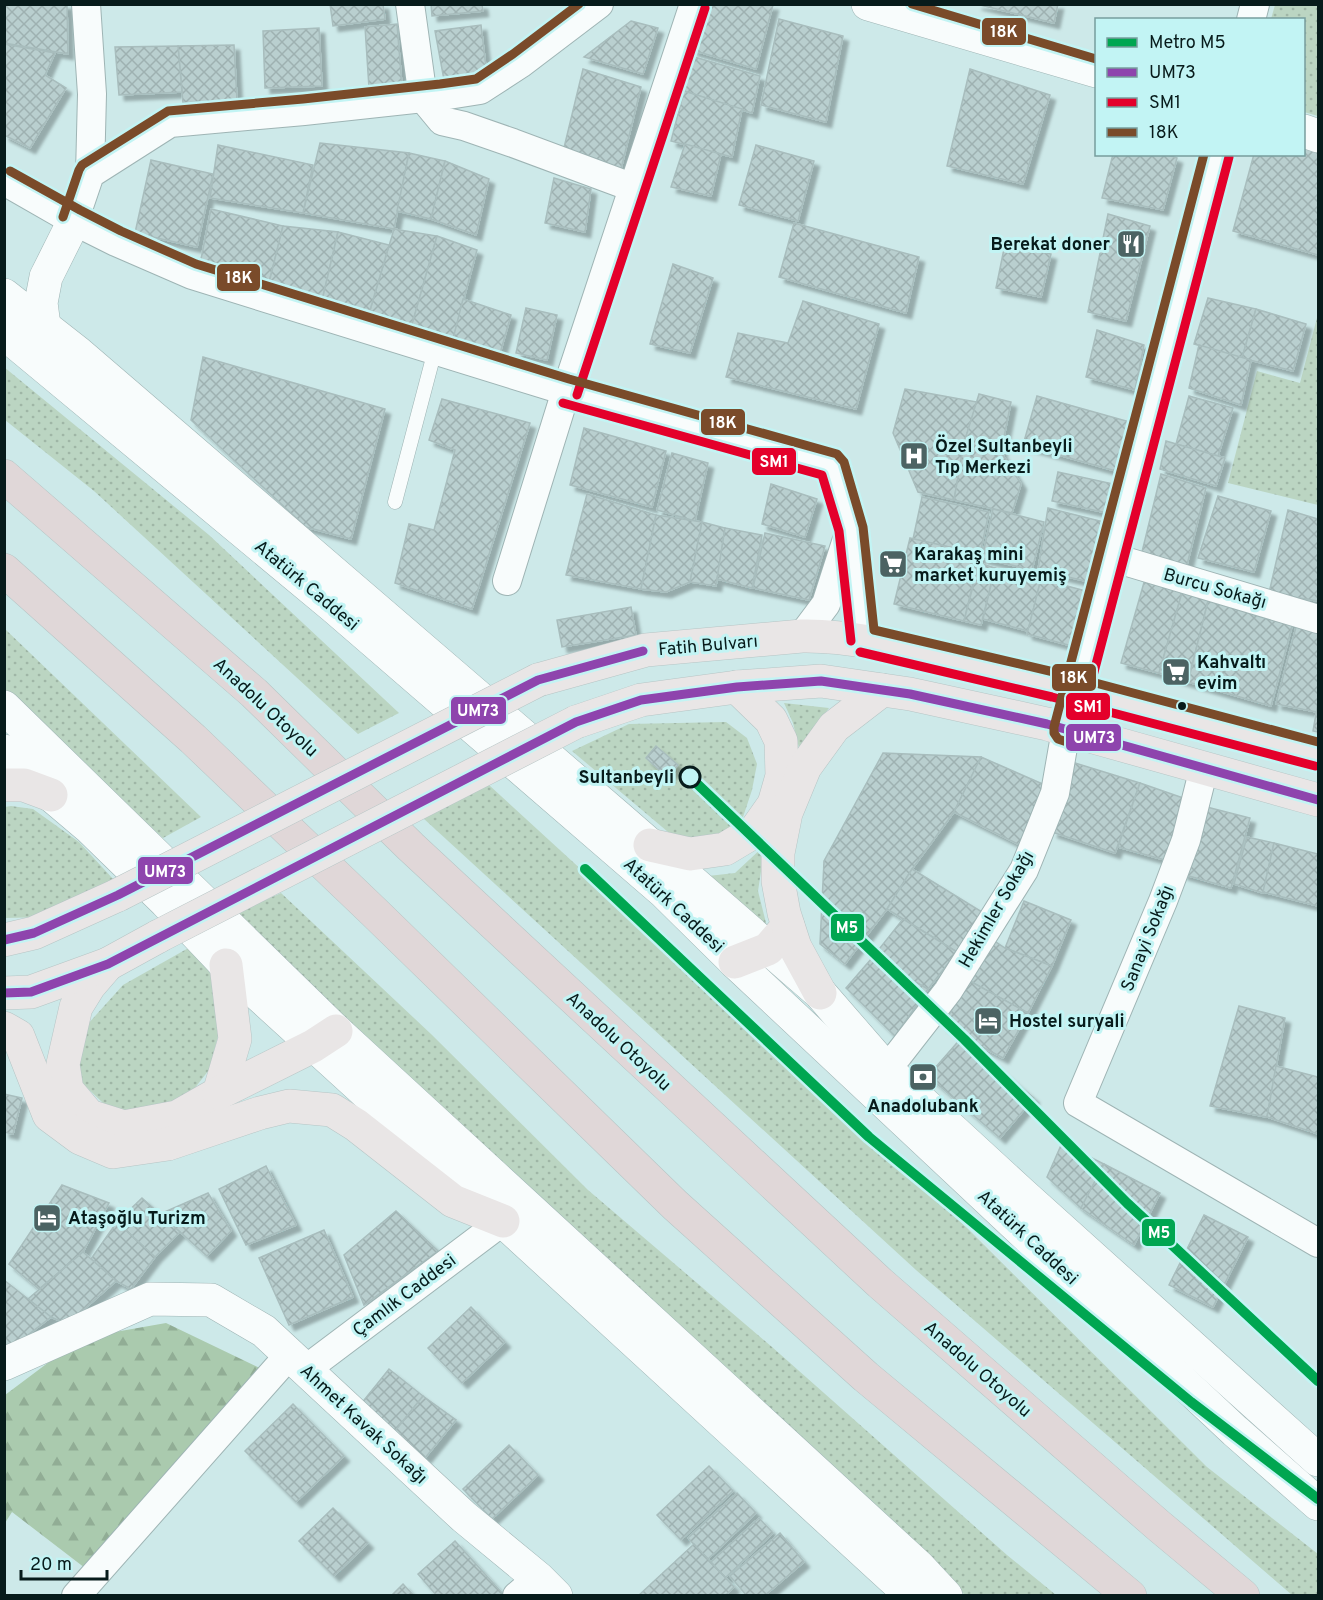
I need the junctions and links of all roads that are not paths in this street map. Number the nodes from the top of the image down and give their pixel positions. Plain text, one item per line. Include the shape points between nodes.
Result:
1 (86, 4) edge
2 (410, 4) edge
3 (599, 4) edge
4 (694, 4) edge
5 (868, 4) edge
6 (1095, 71) edge
7 (423, 98) junction
8 (1216, 156) edge
9 (90, 174) junction
10 (4, 181) edge
11 (634, 188) junction
12 (74, 221) junction
13 (4, 295) edge
14 (44, 326) junction
15 (4, 333) edge
16 (435, 350) junction
17 (566, 391) junction
18 (4, 476) edge
19 (395, 502) dead end
20 (851, 529) junction
21 (1111, 557) junction
22 (4, 570) edge
23 (507, 581) dead end
24 (1318, 619) edge
25 (801, 636) junction
26 (863, 640) junction
27 (737, 687) junction
28 (882, 690) junction
29 (1076, 690) junction
30 (4, 707) edge
31 (1066, 730) junction
32 (4, 751) edge
33 (1318, 754) edge
34 (1204, 768) junction
35 (4, 785) edge
36 (51, 795) junction
37 (1318, 800) edge
38 (650, 845) junction
39 (14, 932) edge
40 (778, 937) junction
41 (735, 962) junction
42 (108, 964) junction
43 (226, 965) junction
44 (4, 993) edge
45 (820, 993) joint
46 (4, 1028) edge
47 (324, 1039) junction
48 (886, 1069) junction
49 (219, 1092) junction
50 (503, 1221) junction
51 (1318, 1242) edge
52 (298, 1362) junction
53 (4, 1364) edge
54 (1318, 1460) edge
55 (1318, 1504) edge
56 (537, 1590) edge
57 (76, 1596) edge
58 (912, 1596) edge
59 (946, 1596) edge
60 (1130, 1596) edge
61 (1243, 1596) edge

1 - 9 street via 92,94
2 - 7 street
3 - 7 street via 480,90
4 - 11 street
5 - 6 street
7 - 9 street via 170,123
7 - 11 street via 442,121
8 - 21 street, Hekimler Sokağı
9 - 12 street
10 - 12 street
11 - 17 street
12 - 14 street via 46,277 41,303
12 - 16 street via 192,275
13 - 14 street, Atatürk Caddesi
14 - 38 street, Atatürk Caddesi
15 - 41 street, Atatürk Caddesi via 352,622 664,892
16 - 17 street
16 - 19 lane
17 - 20 street via 832,465
17 - 23 street
18 - 61 highway, Anadolu Otoyolu via 254,693 411,848 880,1284
20 - 25 street via 826,604
20 - 26 street
21 - 24 street, Burcu Sokağı
21 - 29 street, Hekimler Sokağı
22 - 60 highway via 193,739 675,1205 866,1377
25 - 26 main road, Fatih Bulvarı
25 - 39 main road, Fatih Bulvarı, bridge via 646,650 538,680 118,895
26 - 29 main road, Fatih Bulvarı
27 - 28 main road via 821,681
27 - 38 main road via 771,720 781,741 783,776 774,804 755,831 724,849 690,854
27 - 42 main road, bridge via 641,700 576,722
28 - 31 main road
28 - 40 main road via 834,727 805,767 786,813 778,853 784,913
29 - 31 street, Hekimler Sokağı
29 - 33 main road, Fatih Bulvarı
30 - 47 street
31 - 34 main road
31 - 48 street, Hekimler Sokağı via 1055,793 1024,870 948,991
32 - 36 street
34 - 37 main road
34 - 51 street, Sanayi Sokağı via 1186,840 1078,1103
35 - 36 main road via 24,785
36 - 43 street via 90,828
38 - 40 street, Atatürk Caddesi
40 - 41 main road
40 - 45 main road via 795,947
41 - 55 street, Atatürk Caddesi via 1235,1431
42 - 44 main road via 31,992
42 - 49 main road via 76,1007 63,1064 67,1090 89,1116 124,1127 177,1117
43 - 47 street
43 - 49 main road via 235,1039
45 - 48 street, Atatürk Caddesi
46 - 50 main road via 18,1036 49,1115 80,1138 113,1152 168,1144 289,1106 332,1110 453,1202
47 - 49 main road
47 - 50 street
47 - 59 street via 901,1551
48 - 54 street, Atatürk Caddesi
50 - 52 street, Çamlık Caddesi
50 - 58 street
52 - 53 street, Ahmet Kavak Sokağı via 264,1331 211,1300 150,1299
52 - 56 street, Ahmet Kavak Sokağı
52 - 57 street, Çamlık Caddesi

